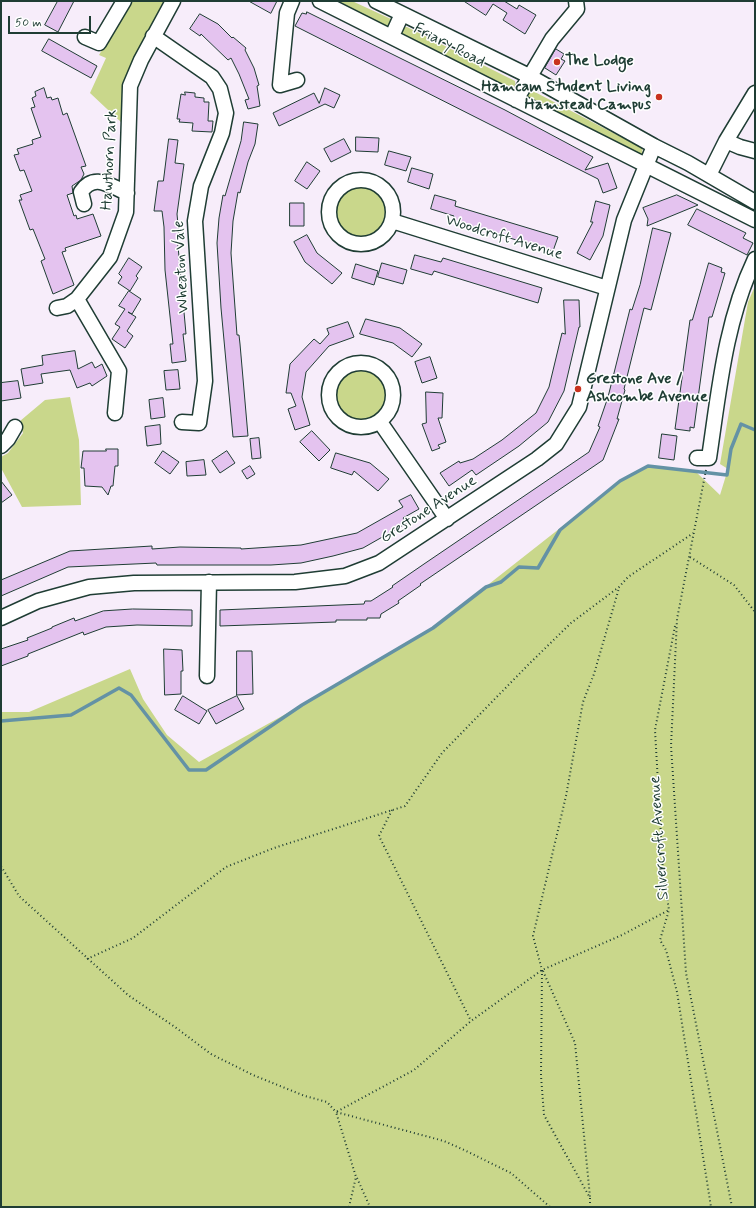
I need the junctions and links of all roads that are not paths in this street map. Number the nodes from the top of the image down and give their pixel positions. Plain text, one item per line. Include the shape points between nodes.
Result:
1 (124, 1) edge
2 (173, 1) edge
3 (292, 1) edge
4 (320, 1) edge
5 (376, 1) edge
6 (580, 4) edge
7 (402, 14) junction
8 (154, 36) junction
9 (392, 36) junction
10 (85, 37) dead end
11 (529, 76) junction
12 (297, 80) dead end
13 (755, 93) edge
14 (516, 100) junction
15 (726, 141) junction
16 (654, 146) junction
17 (755, 151) edge
18 (647, 166) junction
19 (709, 175) junction
20 (127, 193) junction
21 (755, 202) edge
22 (84, 204) dead end
23 (755, 220) edge
24 (392, 221) junction
25 (755, 260) edge
26 (607, 288) junction
27 (77, 299) junction
28 (58, 308) dead end
29 (115, 413) dead end
30 (182, 422) dead end
31 (380, 422) junction
32 (15, 427) dead end
33 (1, 446) edge
34 (702, 461) road end
35 (447, 519) junction
36 (208, 582) junction
37 (1, 618) edge
38 (207, 676) dead end

1 - 10 street via 98,43
2 - 8 street, Hawthorn Park
3 - 12 street via 287,13 280,85
4 - 9 street, Friary Road
5 - 7 street, Friary Road
6 - 11 street via 552,39
7 - 9 street
7 - 11 street, Friary Road
8 - 20 street, Hawthorn Park via 140,60 130,86
8 - 30 street, Wheaton Vale via 212,77 220,89 226,113 222,133 201,186 195,222 204,388 199,423
9 - 14 street, Friary Road
11 - 14 street
11 - 16 street, Friary Road
13 - 15 street
14 - 18 street, Friary Road
15 - 17 street
15 - 19 street
16 - 18 street, Grestone Avenue
16 - 19 street, Friary Road
18 - 23 street, Friary Road
18 - 26 street, Grestone Avenue via 624,220
19 - 21 street, Friary Road
20 - 22 street via 98,181 91,181 81,192
20 - 27 street, Hawthorn Park via 126,212 110,257
24 - 24 street via 377,240 362,244 346,240 331,223 331,199 348,182 372,182 379,185 389,197
24 - 26 street, Woodcroft Avenue
25 - 34 street via 737,304 724,356 708,458
26 - 35 street, Grestone Avenue via 579,406 556,444
27 - 28 street, Hawthorn Park
27 - 29 street via 119,372
31 - 31 street via 369,426 354,426 334,413 329,398 330,390 334,379 342,370 357,364 365,364 386,375 393,397 388,412
31 - 35 street
32 - 33 street
35 - 36 street, Grestone Avenue via 379,563 345,576 295,582
36 - 37 street, Grestone Avenue via 134,583 88,587 38,601
36 - 38 street

